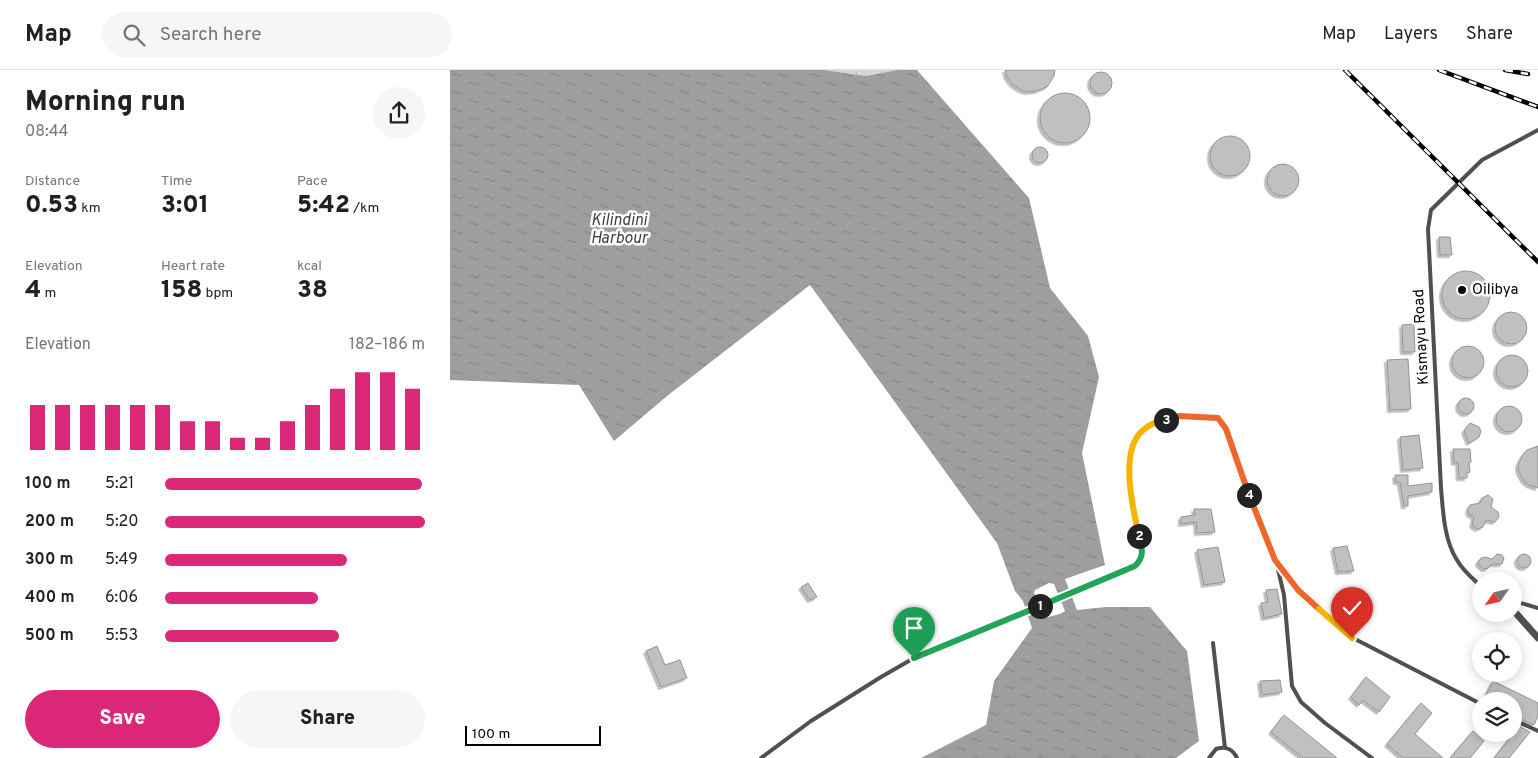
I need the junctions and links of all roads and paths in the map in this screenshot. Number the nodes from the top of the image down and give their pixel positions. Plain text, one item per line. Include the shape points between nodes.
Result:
1 (1538, 130) edge
2 (1275, 560) junction
3 (1472, 578) edge
4 (1522, 603) edge
5 (1538, 608) edge
6 (1522, 620) edge
7 (1538, 638) edge
8 (1213, 642) dead end
9 (1472, 699) edge
10 (1522, 724) edge
11 (1538, 731) edge
12 (1225, 748) junction
13 (760, 758) edge
14 (1208, 758) edge
15 (1237, 758) edge
16 (1372, 758) edge

1 - 3 lane, Kismayu Road via 1482,160 1431,210 1428,230 1445,524 1456,560
2 - 9 lane via 1298,590 1352,638
2 - 13 lane via 1222,422 1218,418 1179,416 1151,424 1135,441 1128,467 1141,560 1124,572 914,658 811,720
2 - 16 lane via 1284,595 1292,686 1301,702
4 - 5 lane
6 - 7 street
8 - 12 lane
10 - 11 lane
12 - 14 lane via 1216,749
12 - 15 lane

